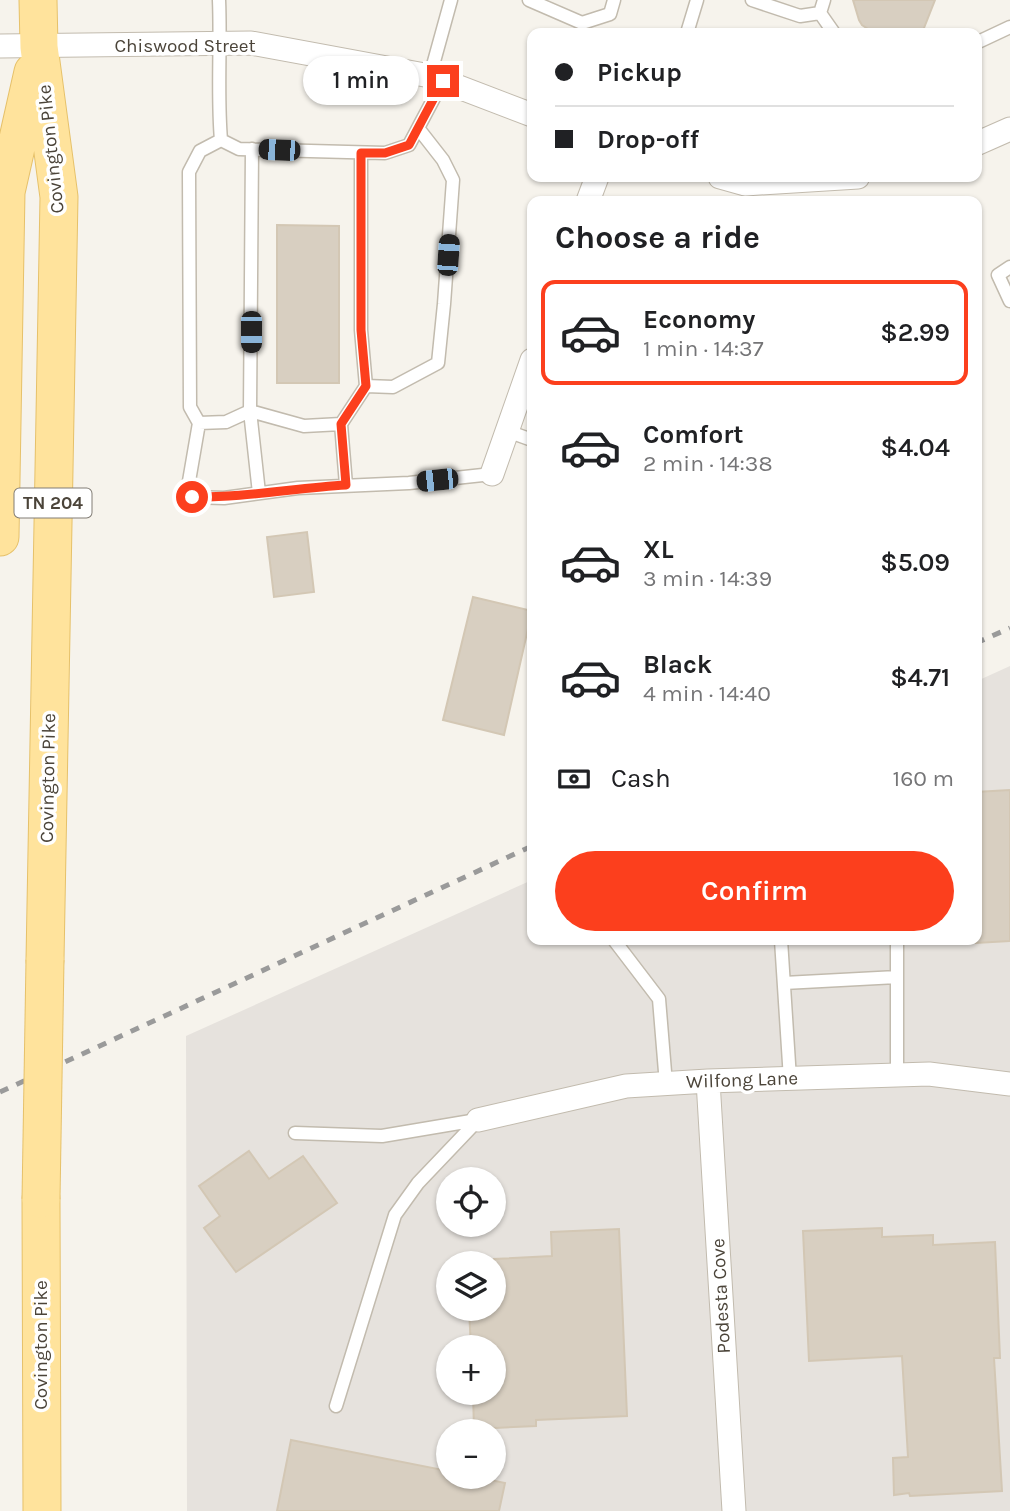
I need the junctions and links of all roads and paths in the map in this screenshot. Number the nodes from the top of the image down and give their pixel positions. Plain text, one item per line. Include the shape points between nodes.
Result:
1 (38, 0) edge
2 (219, 0) edge
3 (451, 0) edge
4 (529, 0) edge
5 (614, 0) edge
6 (697, 0) edge
7 (752, 0) edge
8 (824, 0) edge
9 (820, 13) junction
10 (1010, 27) edge
11 (581, 28) edge
12 (689, 28) edge
13 (830, 28) edge
14 (982, 40) edge
15 (221, 44) junction
16 (0, 46) edge
17 (39, 47) junction
18 (437, 78) junction
19 (527, 113) edge
20 (418, 128) junction
21 (1010, 129) edge
22 (221, 141) junction
23 (982, 141) edge
24 (252, 149) junction
25 (361, 153) junction
26 (738, 182) edge
27 (777, 182) edge
28 (1010, 267) edge
29 (1010, 301) edge
30 (527, 374) edge
31 (366, 386) junction
32 (250, 411) junction
33 (199, 423) junction
34 (341, 424) junction
35 (507, 431) junction
36 (527, 438) edge
37 (492, 474) joint
38 (346, 485) junction
39 (259, 493) junction
40 (0, 537) edge
41 (618, 945) edge
42 (781, 945) edge
43 (897, 945) edge
44 (897, 977) junction
45 (784, 983) junction
46 (897, 1075) junction
47 (790, 1079) junction
48 (708, 1081) junction
49 (666, 1084) junction
50 (1010, 1084) edge
51 (478, 1120) junction
52 (295, 1133) dead end
53 (336, 1406) dead end
54 (42, 1511) edge
55 (734, 1511) edge

1 - 17 main road, Covington Pike / TN 204
2 - 15 lane
3 - 18 lane
4 - 11 lane
5 - 11 lane via 610,14
6 - 12 lane
7 - 9 lane via 800,16
8 - 9 lane
9 - 13 lane
10 - 14 lane
15 - 17 street, Chiswood Street
15 - 18 street, Chiswood Street via 251,43
15 - 22 lane
16 - 17 street, Chiswood Street
17 - 40 main road, Covington Pike / TN 204 via 6,191
17 - 54 main road, Covington Pike / TN 204, bridge via 59,197 41,1199
18 - 19 street, Chiswood Street
18 - 20 lane
20 - 25 lane via 409,145 385,153
20 - 31 lane via 453,180 438,363 393,387
21 - 23 street
22 - 24 lane
22 - 33 lane via 200,151 189,172 190,407
24 - 25 lane
24 - 32 lane
25 - 31 lane via 361,330
26 - 27 street
28 - 29 lane via 998,275
30 - 35 street
31 - 34 lane
32 - 33 lane via 226,422
32 - 34 lane via 304,426
32 - 39 lane
33 - 39 lane via 188,486 192,497
34 - 38 lane
35 - 36 lane
35 - 37 street
37 - 38 lane
38 - 39 lane
41 - 49 lane via 659,999
42 - 45 lane
43 - 44 lane
44 - 45 lane
44 - 46 lane
45 - 47 lane
46 - 47 street, Wilfong Lane
46 - 50 street, Wilfong Lane via 929,1074
47 - 48 street, Wilfong Lane
48 - 49 street, Wilfong Lane
48 - 55 street, Podesta Cove
49 - 51 street, Wilfong Lane via 626,1086
51 - 52 lane via 382,1136
51 - 53 lane via 418,1183 395,1215

